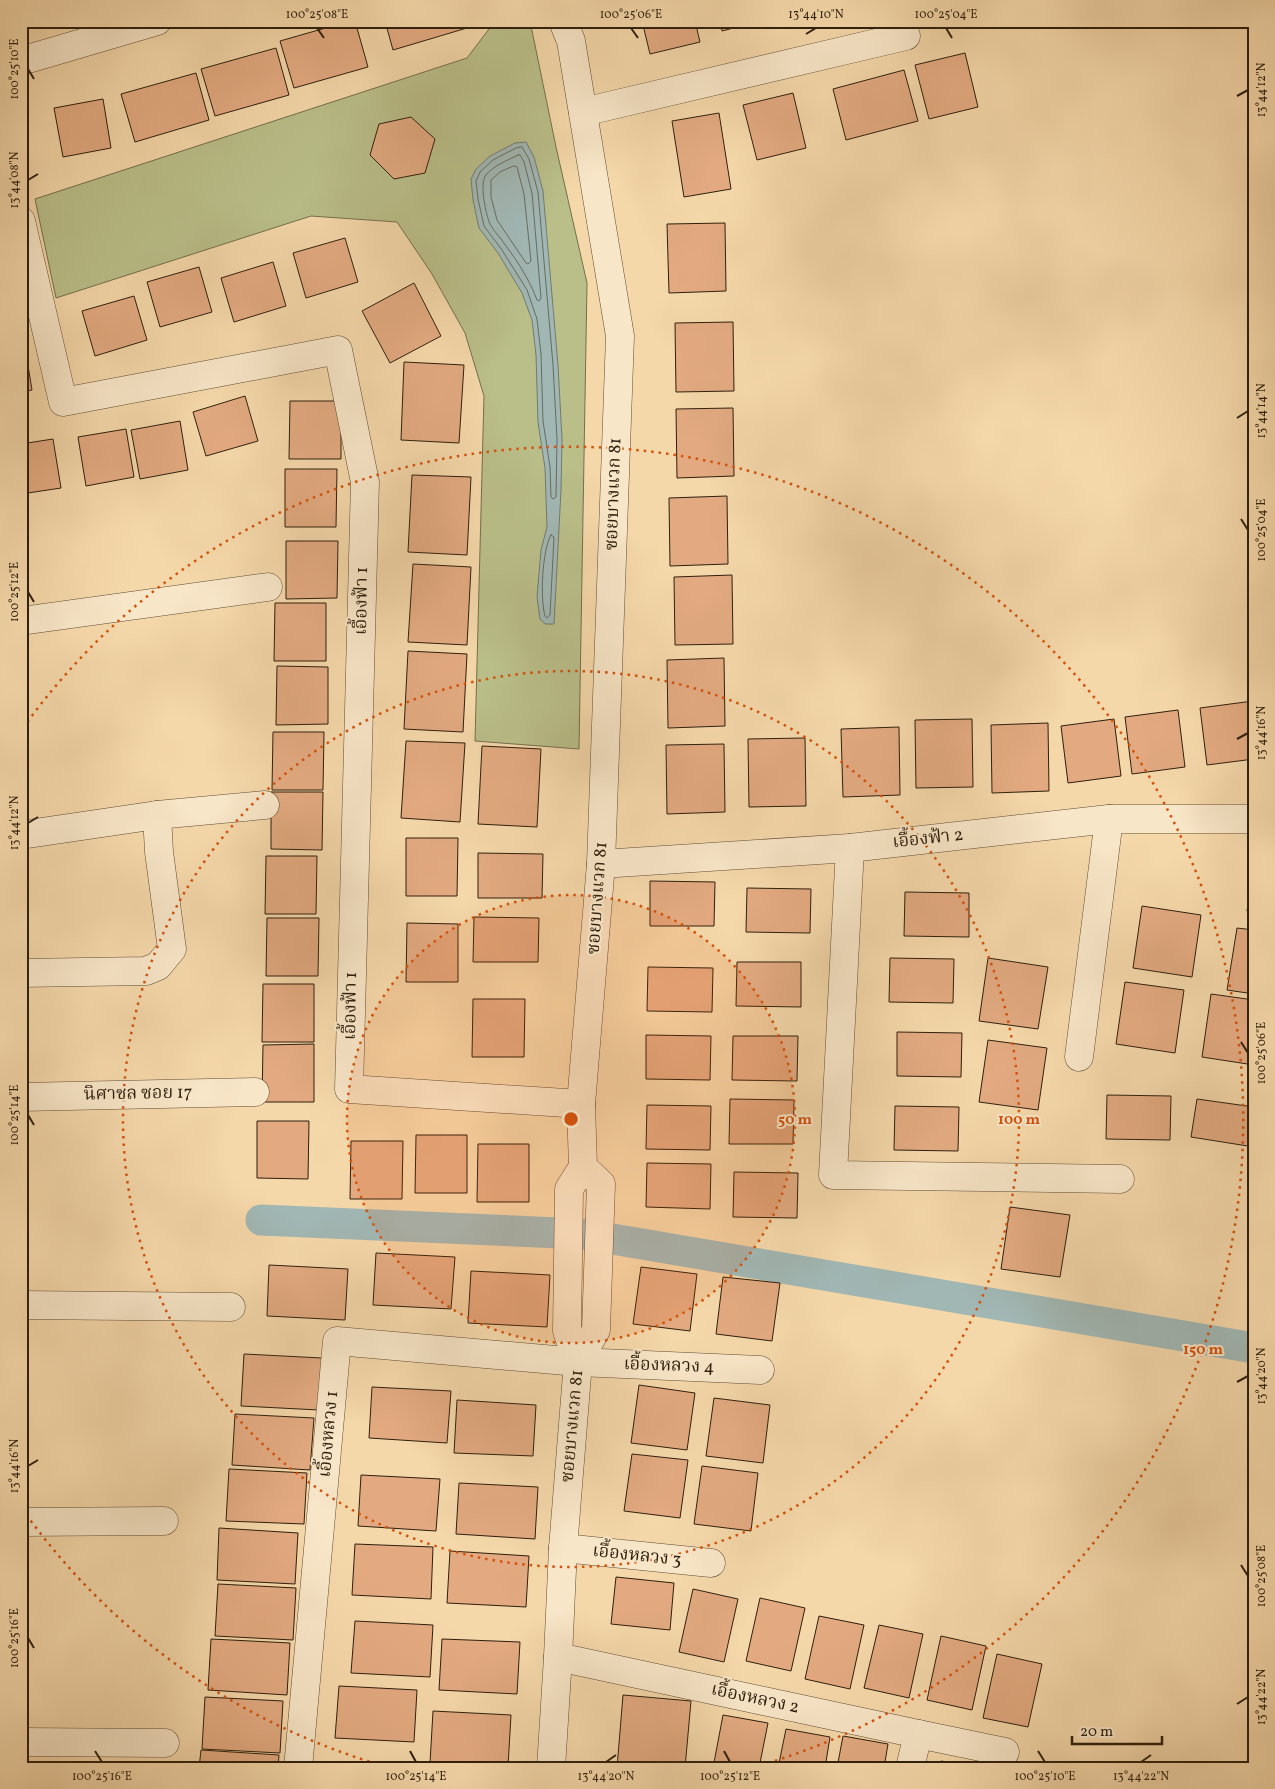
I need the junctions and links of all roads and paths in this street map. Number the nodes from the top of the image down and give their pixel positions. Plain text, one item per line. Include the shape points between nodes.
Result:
1 (157, 21) edge
2 (563, 21) edge
3 (906, 36) dead end
4 (21, 61) edge
5 (583, 112) junction
6 (21, 221) edge
7 (268, 586) dead end
8 (21, 620) edge
9 (265, 804) dead end
10 (157, 815) junction
11 (1108, 819) junction
12 (1254, 819) edge
13 (21, 835) edge
14 (850, 848) junction
15 (601, 864) junction
16 (21, 973) edge
17 (1079, 1057) dead end
18 (254, 1092) dead end
19 (21, 1097) edge
20 (581, 1104) junction
21 (592, 1175) junction
22 (1120, 1179) dead end
23 (21, 1305) edge
24 (231, 1308) dead end
25 (578, 1362) junction
26 (760, 1370) dead end
27 (21, 1522) edge
28 (164, 1522) dead end
29 (563, 1548) junction
30 (711, 1564) dead end
31 (558, 1657) junction
32 (918, 1734) junction
33 (21, 1742) edge
34 (165, 1743) dead end
35 (1005, 1752) dead end
36 (298, 1768) edge
37 (551, 1768) edge
38 (910, 1768) edge

1 - 4 street
2 - 5 street, ซอยบางแวก 81 via 571,41
3 - 5 street
5 - 15 street, ซอยบางแวก 81 via 620,336
6 - 20 street, เอื้องฟ้า 1 via 63,402 338,350 365,482 349,1089
7 - 8 street
9 - 10 street
10 - 13 street
10 - 16 street via 172,949 158,966 146,971
11 - 12 street, เอื้องฟ้า 2
11 - 14 street, เอื้องฟ้า 2
11 - 17 street
14 - 15 street, เอื้องฟ้า 2
14 - 22 street via 833,1175
15 - 20 street, ซอยบางแวก 81
18 - 19 street, นิศาชล ซอย 17
20 - 21 street, ซอยบางแวก 81
21 - 25 street, ซอยบางแวก 81 via 596,1330
21 - 25 street via 569,1189 567,1330
23 - 24 street
25 - 26 street, เอื้องหลวง 4
25 - 29 street, ซอยบางแวก 81
25 - 36 street, เอิ้องหลวง 1 via 337,1341
27 - 28 street
29 - 30 street, เอื้องหลวง 3
29 - 31 street, ซอยบางแวก 81
31 - 32 street, เอื้องหลวง 2
31 - 37 street, ซอยบางแวก 81
32 - 35 street, เอื้องหลวง 2
32 - 38 street
33 - 34 street

